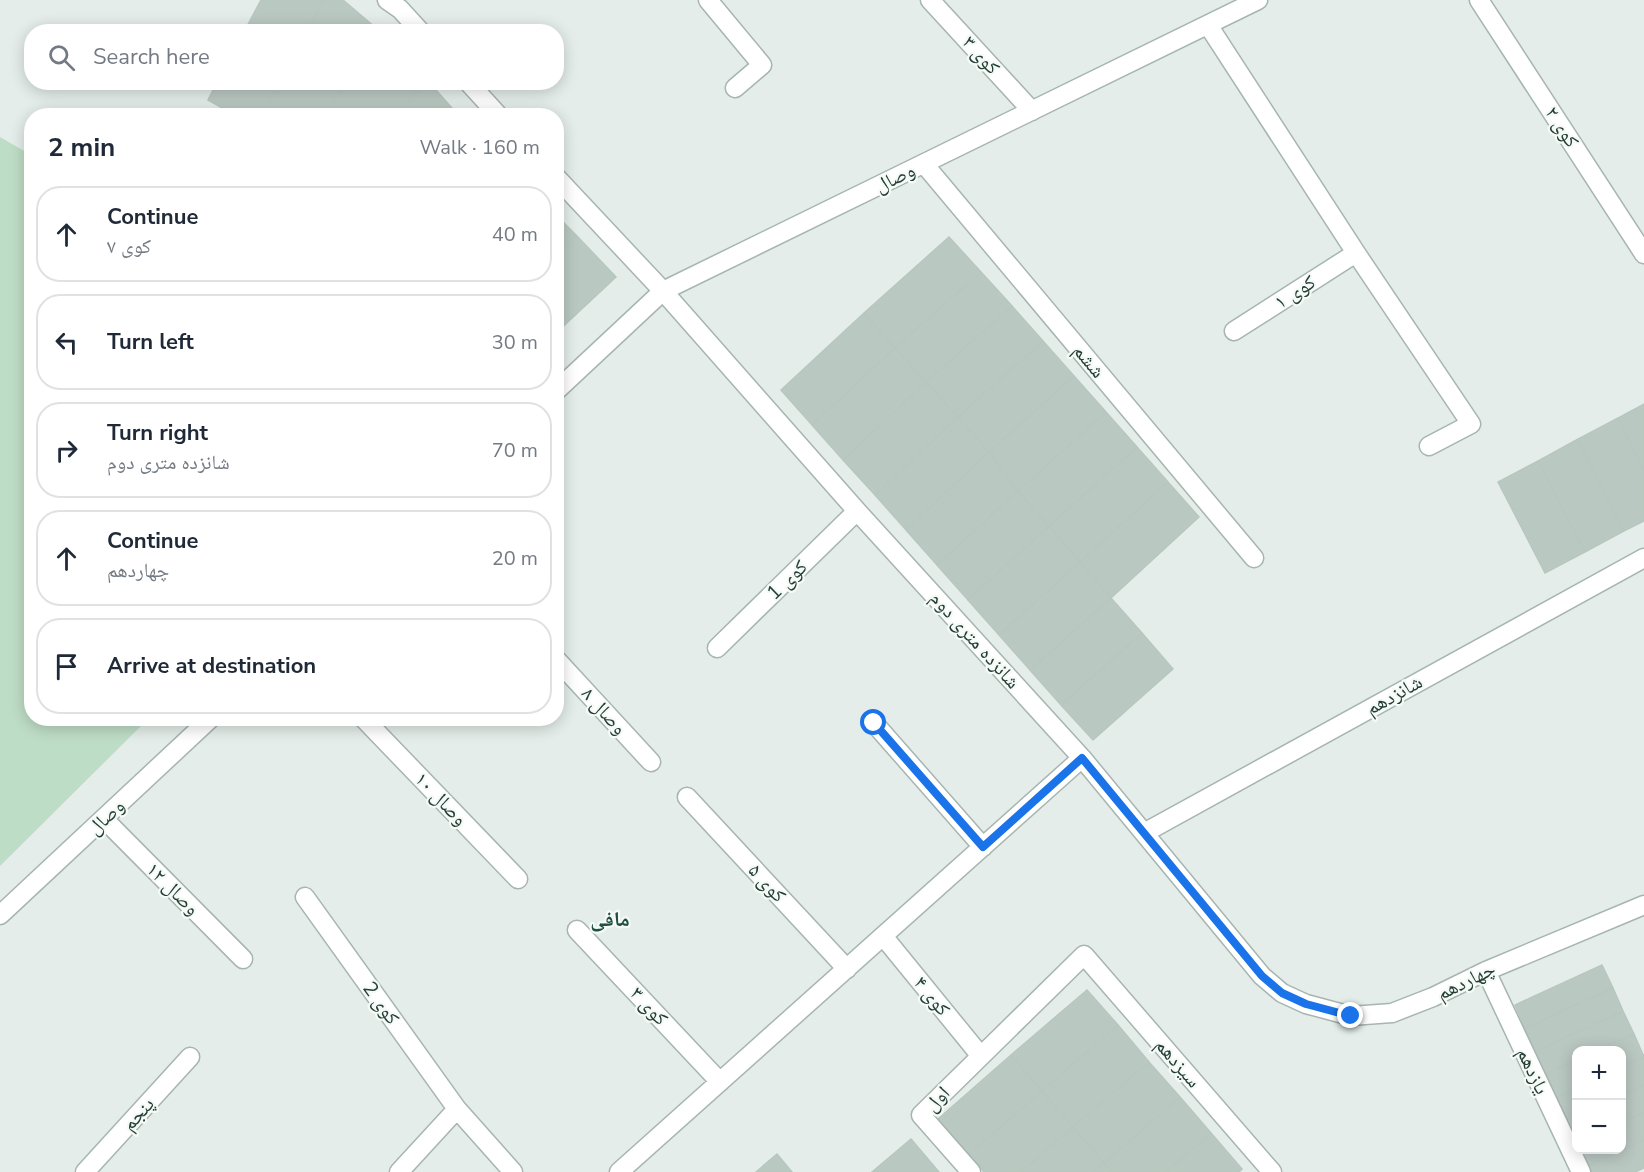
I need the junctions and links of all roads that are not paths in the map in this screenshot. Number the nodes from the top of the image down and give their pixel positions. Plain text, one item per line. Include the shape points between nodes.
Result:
1 (708, 0) edge
2 (930, 0) edge
3 (1258, 0) edge
4 (1479, 0) edge
5 (399, 3) edge
6 (415, 24) edge
7 (1208, 25) junction
8 (735, 88) dead end
9 (475, 90) edge
10 (492, 108) edge
11 (1032, 111) junction
12 (924, 164) junction
13 (564, 186) edge
14 (1356, 253) junction
15 (1644, 254) edge
16 (663, 291) junction
17 (1234, 331) dead end
18 (564, 384) edge
19 (1429, 446) dead end
20 (857, 511) junction
21 (1254, 558) dead end
22 (1644, 558) edge
23 (717, 648) dead end
24 (564, 668) edge
25 (874, 723) dead end
26 (203, 726) edge
27 (371, 726) edge
28 (1082, 758) junction
29 (651, 762) dead end
30 (687, 797) dead end
31 (104, 819) junction
32 (1144, 832) junction
33 (983, 847) junction
34 (518, 879) dead end
35 (305, 897) dead end
36 (1644, 905) edge
37 (0, 915) edge
38 (577, 930) dead end
39 (883, 936) junction
40 (243, 959) dead end
41 (847, 969) junction
42 (1486, 970) junction
43 (1282, 993) joint
44 (980, 1055) junction
45 (190, 1057) dead end
46 (720, 1082) junction
47 (457, 1109) junction
48 (1268, 1170) edge
49 (85, 1172) edge
50 (399, 1172) edge
51 (513, 1172) edge
52 (619, 1172) edge
53 (971, 1172) edge
54 (1581, 1172) edge

1 - 8 street via 762,65
2 - 11 street, کوی ۳
3 - 7 street, وصال
4 - 15 street, کوی ۲
5 - 6 street
7 - 11 street, وصال
7 - 14 street
9 - 10 street
11 - 12 street, وصال
12 - 16 street, وصال
12 - 21 street, ششم
13 - 16 street, شانزده متری دوم
14 - 17 street, کوی ۱
14 - 19 street via 1471,424
16 - 18 street, وصال
16 - 20 street, شانزده متری دوم
20 - 23 street, کوی 1
20 - 28 street, شانزده متری دوم
22 - 32 street, شانزدهم
24 - 29 street, وصال ۸
25 - 33 street
26 - 31 street, وصال
27 - 34 street, وصال ۱۰
28 - 32 street, شانزده متری دوم
28 - 33 street
30 - 41 street, کوی ۵
31 - 37 street, وصال
31 - 40 street, وصال ۱۲
32 - 43 street, شانزده متری دوم via 1262,976
33 - 39 street
35 - 47 street, کوی 2
36 - 42 street, چهاردهم
38 - 46 street, کوی ۳
39 - 41 street
39 - 44 street, کوی ۴
41 - 46 street
42 - 43 street, چهاردهم via 1392,1013 1351,1016
42 - 54 street, یازدهم
44 - 48 street, سیزدهم via 1084,955
44 - 53 street, اول via 921,1114
45 - 49 street, پنجم
46 - 52 street
47 - 50 street
47 - 51 street, کوی 2

